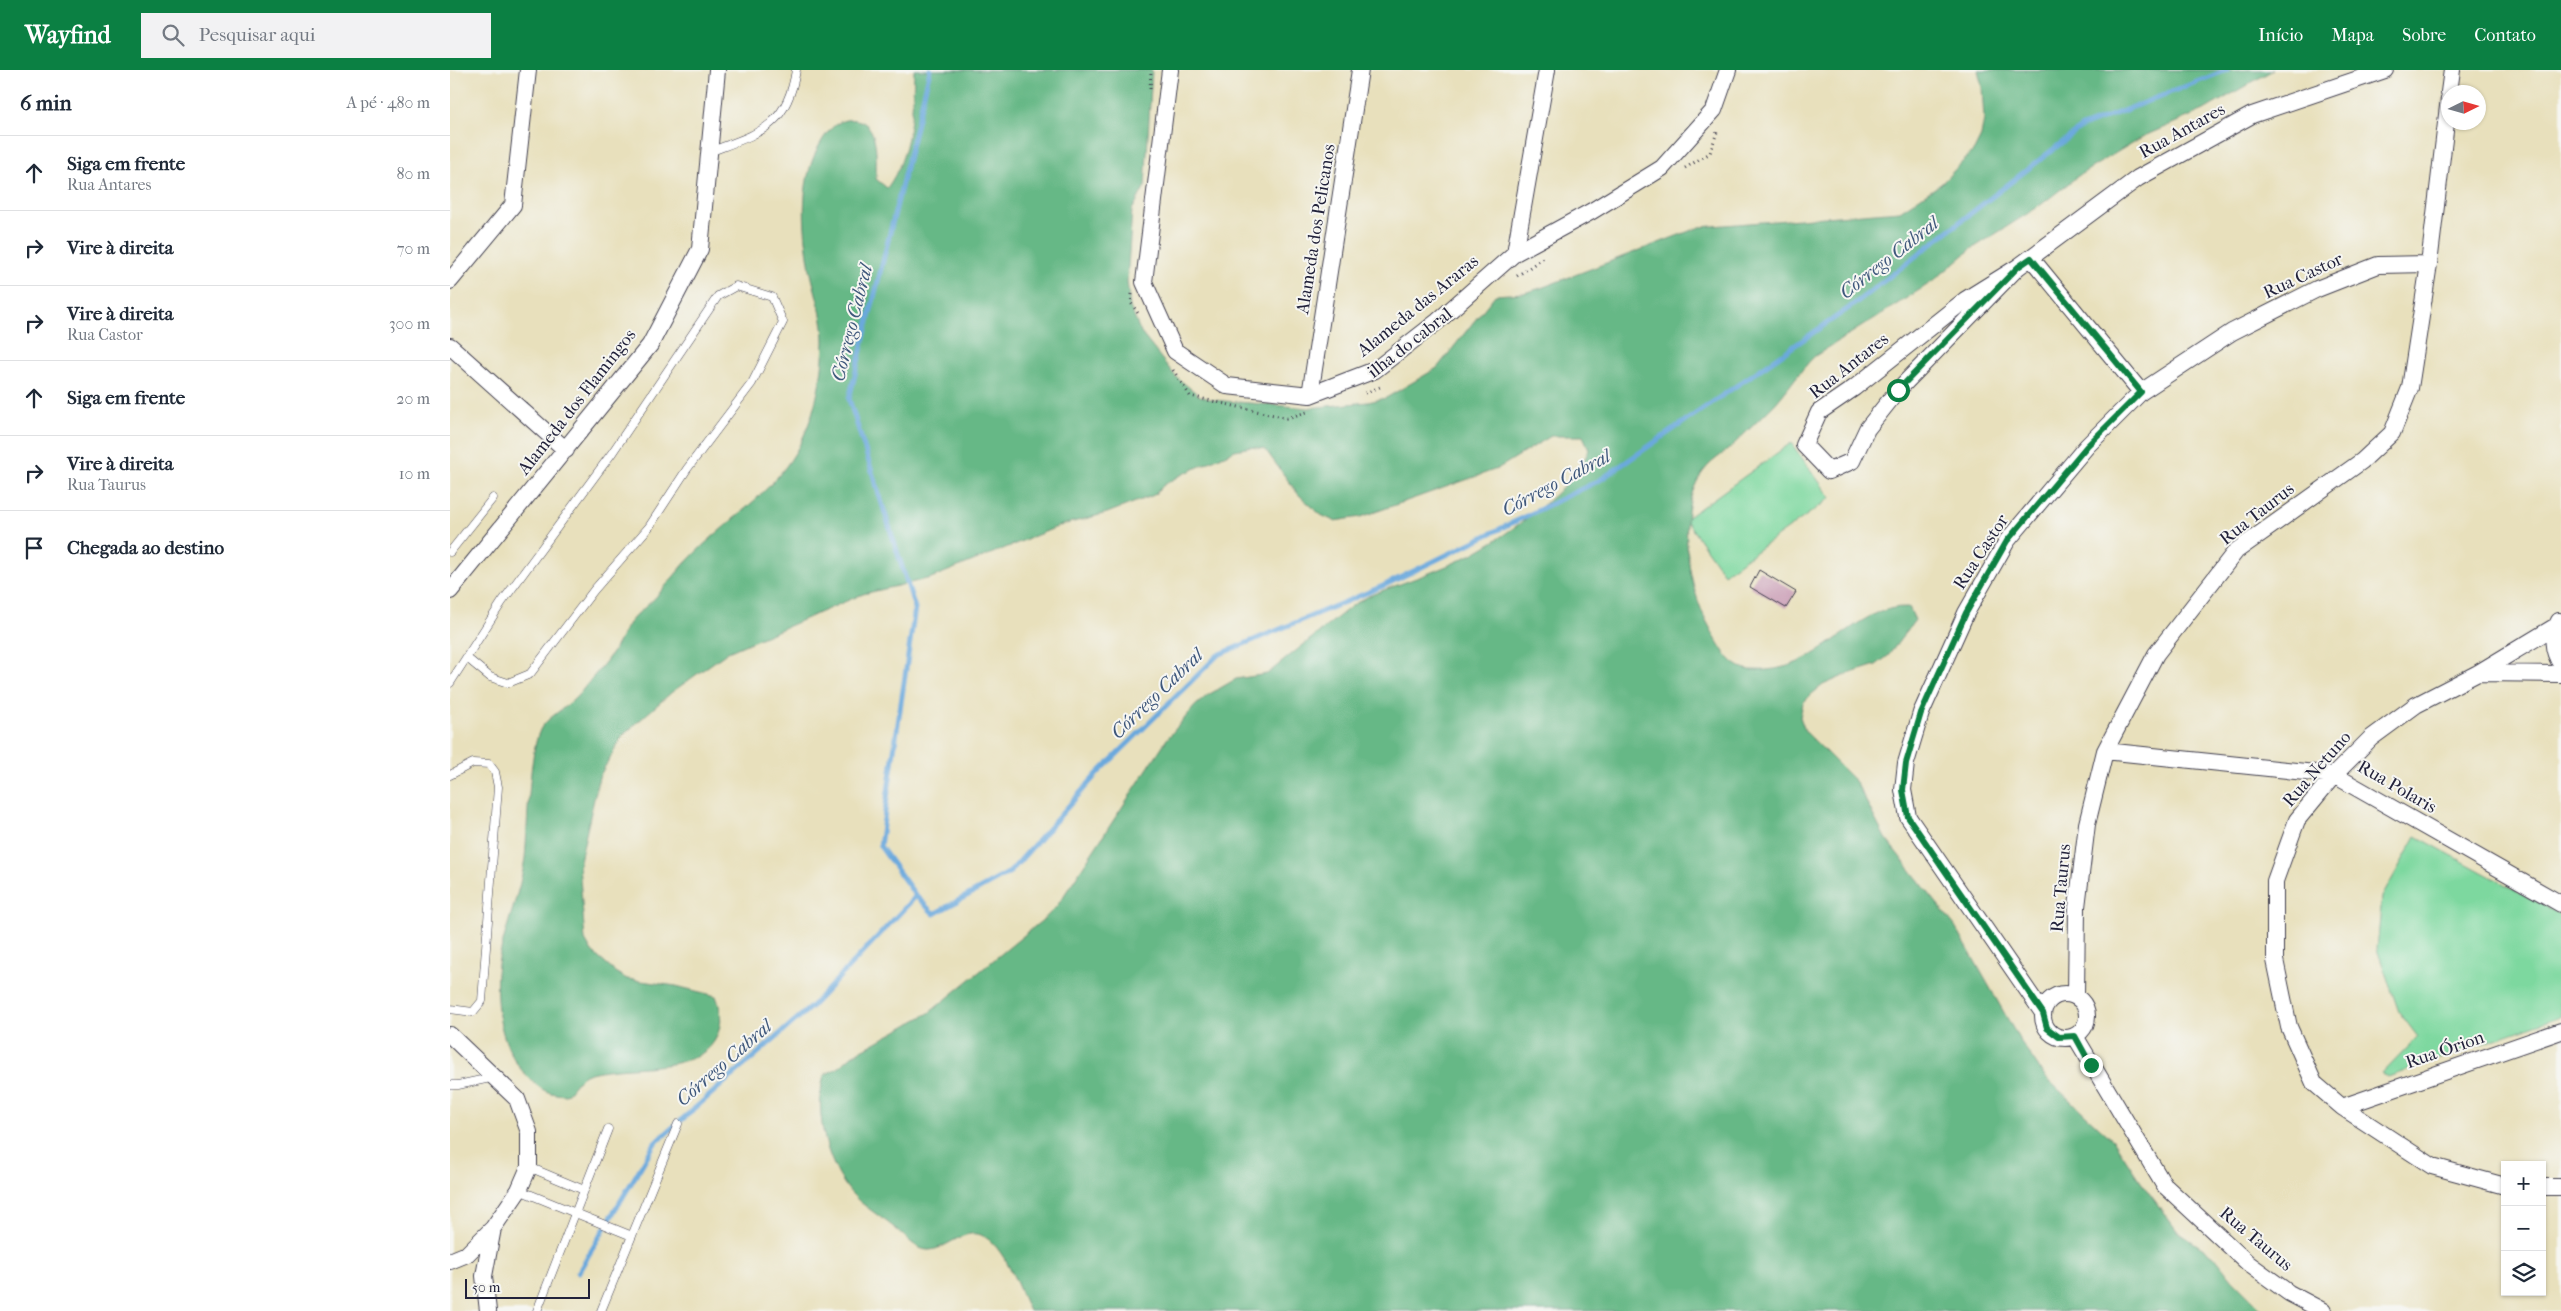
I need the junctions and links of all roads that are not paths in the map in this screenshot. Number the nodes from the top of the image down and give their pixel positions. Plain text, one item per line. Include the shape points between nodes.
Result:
1 (528, 70) edge
2 (718, 70) edge
3 (796, 70) edge
4 (1170, 70) edge
5 (1360, 70) edge
6 (1547, 70) edge
7 (1728, 70) edge
8 (2385, 70) edge
9 (2452, 70) edge
10 (2450, 85) edge
11 (2444, 130) edge
12 (709, 152) junction
13 (1515, 253) junction
14 (2024, 262) junction
15 (2429, 264) junction
16 (450, 280) edge
17 (450, 346) edge
18 (2141, 392) junction
19 (1312, 402) junction
20 (566, 450) junction
21 (493, 498) dead end
22 (450, 552) edge
23 (450, 590) edge
24 (2558, 621) edge
25 (467, 658) junction
26 (2561, 664) edge
27 (2478, 673) junction
28 (2561, 674) edge
29 (450, 683) edge
30 (2106, 750) junction
31 (450, 775) edge
32 (2334, 775) junction
33 (2561, 904) edge
34 (2076, 997) junction
35 (450, 1009) edge
36 (2043, 1013) junction
37 (2561, 1032) edge
38 (450, 1035) edge
39 (2075, 1036) junction
40 (450, 1044) edge
41 (482, 1063) junction
42 (496, 1077) junction
43 (450, 1085) edge
44 (2342, 1107) junction
45 (678, 1124) dead end
46 (608, 1128) dead end
47 (529, 1167) junction
48 (2501, 1185) edge
49 (2546, 1187) edge
50 (2561, 1187) edge
51 (519, 1190) junction
52 (584, 1190) junction
53 (575, 1213) junction
54 (493, 1228) junction
55 (632, 1236) junction
56 (450, 1260) edge
57 (488, 1311) edge
58 (537, 1311) edge
59 (601, 1311) edge
60 (2323, 1311) edge

1 - 16 street via 513,205
2 - 12 street, Alameda dos Flamingos
3 - 12 lane via 783,113 752,135
4 - 19 street, Alameda das Araras via 1144,282 1175,351 1227,386
5 - 19 street, Alameda dos Pelicanos
6 - 13 street
7 - 13 street, Alameda das Araras via 1714,110 1662,168
8 - 14 street, Rua Antares via 2252,115 2138,178
9 - 10 street
11 - 15 street, Rua Taurus
12 - 20 street, Alameda dos Flamingos via 700,249 650,345
13 - 19 street, Alameda das Araras via 1376,370
14 - 14 street, Rua Antares via 1898,390 1867,429 1852,461 1829,470 1804,445 1819,412 1965,300
14 - 18 street
15 - 18 street, Rua Castor via 2378,266 2317,289 2232,332
15 - 30 street, Rua Taurus via 2410,388 2392,433 2362,461 2236,551 2156,654
17 - 20 street
18 - 36 street, Rua Castor via 2087,446 2007,541 1966,613 1921,713 1906,763 1903,790 1908,817
20 - 23 street, Alameda dos Flamingos
21 - 22 lane
24 - 26 street via 2554,648
24 - 27 street, Rua Netuno
25 - 25 lane via 490,677 508,682 530,674 594,590 649,527 687,468 752,383 783,322 772,297 736,286 718,296 612,453 502,602
25 - 29 lane
27 - 28 street
27 - 32 street, Rua Netuno via 2416,705 2371,738
30 - 32 street, Rua Polaris
30 - 34 street, Rua Taurus via 2087,824 2077,907
31 - 35 lane via 473,763 489,764 495,772 498,787 482,1000 473,1012
32 - 33 street, Rua Polaris
32 - 44 street, Rua Netuno via 2297,820 2275,881 2275,960 2289,1027 2314,1083
34 - 36 street via 2060,995 2046,1004
34 - 39 street via 2084,1006 2086,1017 2083,1028
36 - 39 street via 2043,1021 2052,1034 2067,1038
37 - 44 street, Rua Órion
38 - 41 street
39 - 60 street, Rua Taurus via 2164,1185 2249,1264 2289,1293
40 - 41 street
41 - 42 street
42 - 43 lane
42 - 47 street via 517,1099 529,1132
44 - 48 street, Rua Netuno via 2432,1166
45 - 55 lane
46 - 52 lane
47 - 51 street
47 - 52 lane
49 - 50 street
51 - 53 lane
51 - 54 street
52 - 53 lane
53 - 55 lane
53 - 58 lane
54 - 56 street via 467,1254
54 - 57 street via 484,1276
55 - 59 lane

